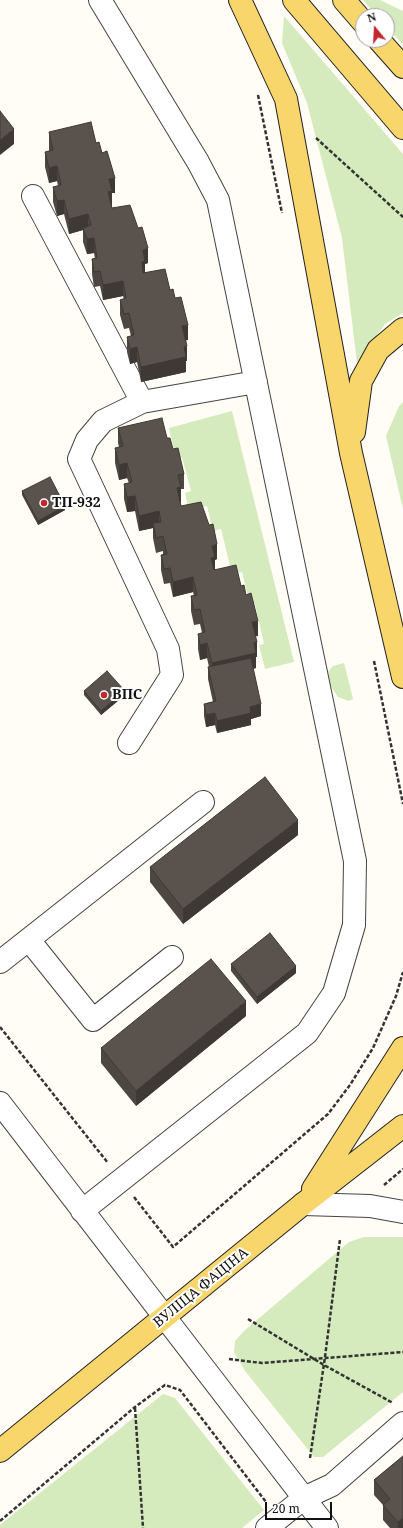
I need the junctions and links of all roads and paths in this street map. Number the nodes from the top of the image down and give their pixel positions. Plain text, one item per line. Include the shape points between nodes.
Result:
1 (100, 0) edge
2 (240, 0) edge
3 (294, 0) edge
4 (344, 0) edge
5 (355, 13) edge
6 (386, 48) edge
7 (403, 67) edge
8 (403, 128) edge
9 (292, 132) junction
10 (267, 139) dead end
11 (33, 196) dead end
12 (403, 217) edge
13 (403, 329) edge
14 (256, 382) junction
15 (142, 402) junction
16 (351, 453) junction
17 (403, 677) edge
18 (129, 743) dead end
19 (203, 802) dead end
20 (29, 940) junction
21 (172, 957) dead end
22 (0, 962) edge
23 (403, 1048) edge
24 (0, 1103) edge
25 (403, 1126) edge
26 (303, 1204) junction
27 (82, 1211) junction
28 (403, 1212) edge
29 (340, 1240) dead end
30 (166, 1317) junction
31 (248, 1319) dead end
32 (403, 1352) edge
33 (325, 1357) junction
34 (313, 1358) junction
35 (229, 1359) dead end
36 (324, 1365) junction
37 (135, 1407) junction
38 (400, 1414) edge
39 (0, 1451) edge
40 (310, 1458) dead end
41 (304, 1498) junction
42 (0, 1521) edge
43 (273, 1523) edge
44 (143, 1528) edge
45 (327, 1528) edge

1 - 14 street via 198,162 218,200
2 - 9 main road via 286,99
3 - 8 main road
4 - 5 main road
6 - 7 main road
9 - 10 path
9 - 12 path via 305,128
9 - 16 main road
11 - 15 street
13 - 16 main road via 378,350 361,381
14 - 15 street
14 - 27 street via 355,861 354,925 334,993 307,1033
15 - 18 street via 103,421 87,440 79,459 168,649 172,675
16 - 17 main road
19 - 20 street
20 - 21 street via 92,1020
20 - 22 street
23 - 26 main road
24 - 27 street
25 - 26 main road, ВУЛІЦА ФАЦІНА
26 - 28 street via 370,1206
26 - 30 main road, ВУЛІЦА ФАЦІНА
27 - 30 street
29 - 33 path
30 - 39 main road, ВУЛІЦА ФАЦІНА
30 - 41 street
31 - 34 path
32 - 33 path
33 - 34 path
33 - 36 path
34 - 35 path via 262,1364
34 - 36 path
36 - 38 path
36 - 40 path
37 - 42 path
37 - 43 path via 165,1385 180,1390
37 - 44 path
38 - 41 street via 332,1485
41 - 43 street
41 - 45 street

